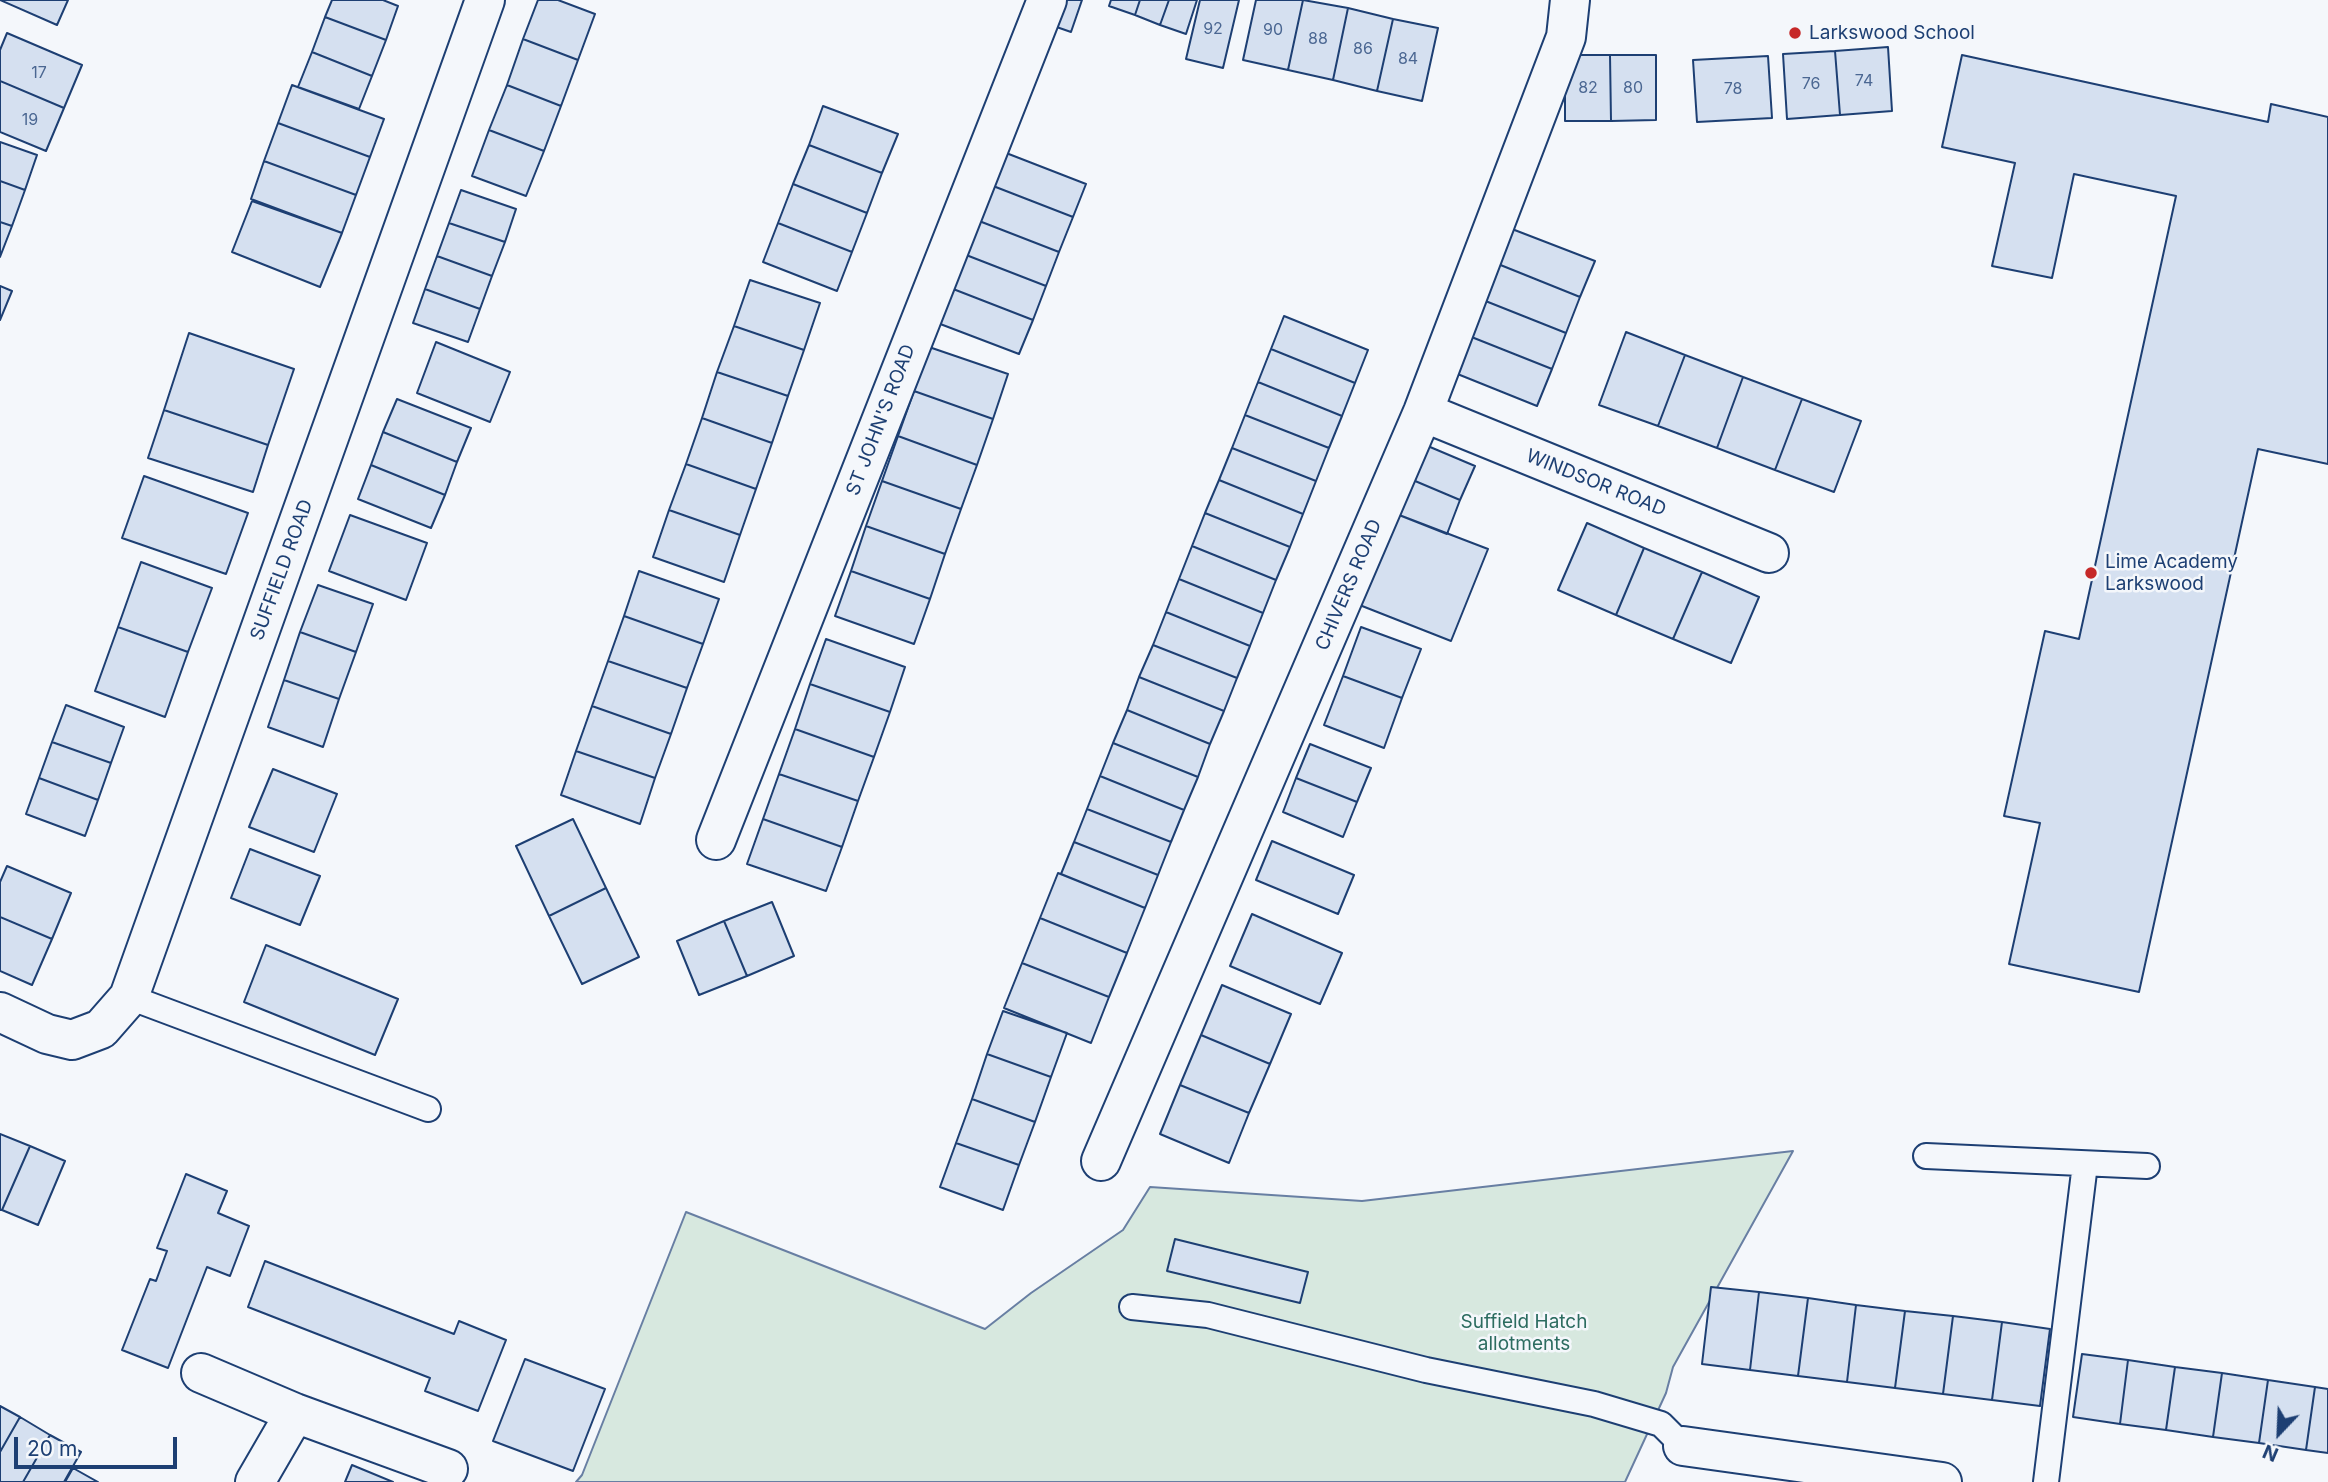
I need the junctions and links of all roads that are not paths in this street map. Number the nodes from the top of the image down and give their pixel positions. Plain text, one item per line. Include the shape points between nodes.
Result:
1 (485, 0) edge
2 (1046, 0) edge
3 (1570, 0) edge
4 (1423, 412) junction
5 (1769, 553) dead end
6 (716, 840) dead end
7 (129, 997) junction
8 (0, 1012) edge
9 (428, 1108) dead end
10 (1926, 1156) dead end
11 (1101, 1161) dead end
12 (2085, 1164) junction
13 (2147, 1166) dead end
14 (1132, 1307) dead end
15 (201, 1373) dead end
16 (295, 1413) junction
17 (1683, 1446) joint
18 (448, 1469) dead end
19 (255, 1482) edge
20 (1942, 1482) edge
21 (2046, 1482) edge

1 - 7 street, SUFFIELD ROAD
2 - 6 street, ST JOHN'S ROAD
3 - 4 street, CHIVERS ROAD via 1566,37
4 - 5 street, WINDSOR ROAD
4 - 11 street, CHIVERS ROAD
7 - 8 street, SUFFIELD ROAD via 100,1030 72,1040
7 - 9 lane
10 - 12 lane
12 - 13 lane
12 - 21 lane
14 - 17 lane via 1208,1315 1426,1370 1594,1404 1661,1424
15 - 16 street
16 - 18 street
16 - 19 street
17 - 20 street

